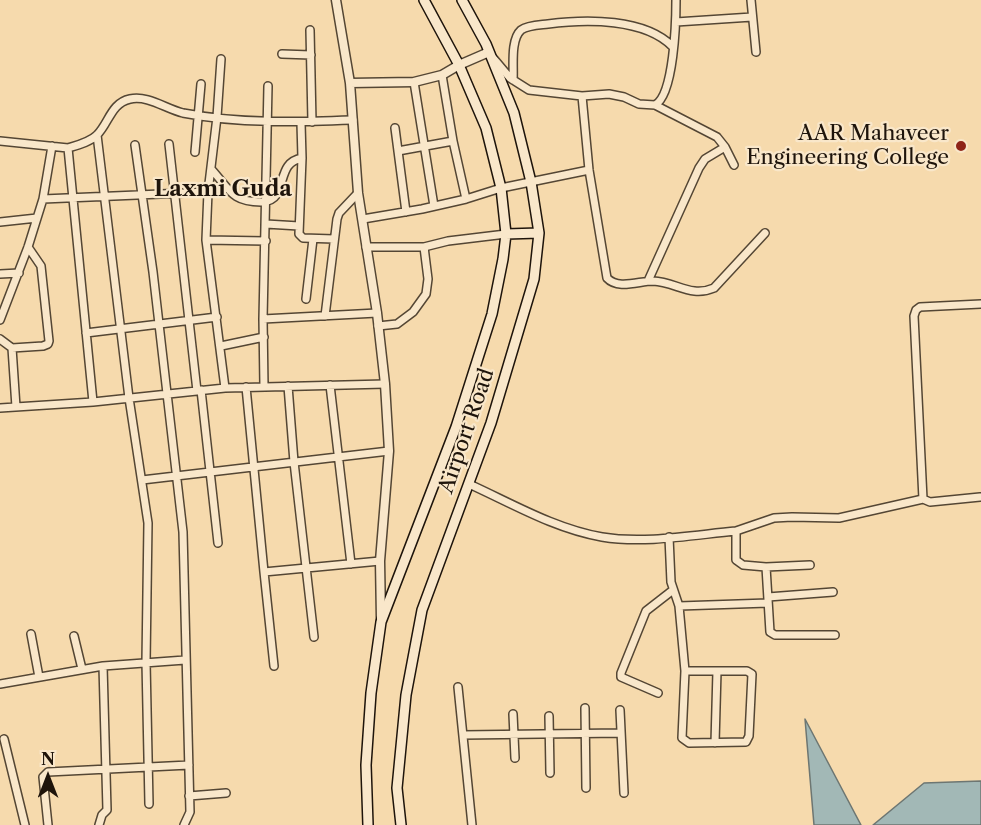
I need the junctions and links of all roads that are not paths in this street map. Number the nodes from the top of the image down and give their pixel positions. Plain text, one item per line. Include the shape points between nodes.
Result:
1 (336, 0) edge
2 (424, 0) edge
3 (462, 0) edge
4 (676, 0) edge
5 (751, 0) edge
6 (752, 17) junction
7 (676, 22) junction
8 (310, 30) dead end
9 (673, 47) junction
10 (489, 52) junction
11 (756, 52) dead end
12 (282, 54) dead end
13 (310, 55) junction
14 (221, 59) dead end
15 (459, 65) junction
16 (442, 75) junction
17 (513, 80) junction
18 (414, 82) junction
19 (350, 83) junction
20 (201, 84) dead end
21 (268, 86) dead end
22 (582, 96) junction
23 (655, 105) junction
24 (197, 116) junction
25 (218, 117) junction
26 (353, 120) junction
27 (312, 122) junction
28 (269, 123) junction
29 (301, 123) junction
30 (395, 128) dead end
31 (97, 135) junction
32 (0, 141) edge
33 (453, 141) junction
34 (169, 144) dead end
35 (135, 145) dead end
36 (52, 146) junction
37 (425, 146) junction
38 (725, 147) junction
39 (68, 148) junction
40 (398, 151) junction
41 (195, 152) dead end
42 (302, 158) junction
43 (734, 165) dead end
44 (212, 170) junction
45 (589, 170) junction
46 (531, 182) junction
47 (501, 188) junction
48 (208, 192) junction
49 (174, 193) junction
50 (358, 193) junction
51 (142, 194) junction
52 (106, 196) junction
53 (74, 198) junction
54 (43, 199) junction
55 (466, 199) junction
56 (267, 202) junction
57 (434, 206) junction
58 (406, 212) junction
59 (37, 218) junction
60 (363, 219) junction
61 (0, 222) edge
62 (266, 224) junction
63 (299, 226) junction
64 (539, 233) junction
65 (765, 233) dead end
66 (506, 234) junction
67 (313, 239) junction
68 (334, 239) junction
69 (206, 240) junction
70 (266, 240) junction
71 (28, 247) junction
72 (366, 247) junction
73 (424, 247) junction
74 (19, 273) junction
75 (0, 274) edge
76 (648, 281) junction
77 (306, 299) dead end
78 (981, 304) edge
79 (377, 313) junction
80 (325, 316) junction
81 (217, 317) junction
82 (263, 319) junction
83 (0, 320) edge
84 (189, 321) junction
85 (159, 324) junction
86 (378, 326) junction
87 (121, 329) junction
88 (86, 333) junction
89 (264, 337) junction
90 (0, 339) edge
91 (221, 346) junction
92 (12, 348) junction
93 (385, 384) junction
94 (330, 385) junction
95 (288, 386) junction
96 (246, 387) junction
97 (264, 387) junction
98 (225, 388) junction
99 (199, 391) junction
100 (167, 394) junction
101 (129, 398) junction
102 (93, 402) junction
103 (16, 407) junction
104 (0, 408) edge
105 (389, 451) junction
106 (338, 457) junction
107 (294, 462) junction
108 (254, 467) junction
109 (210, 472) junction
110 (176, 476) junction
111 (142, 480) junction
112 (469, 484) junction
113 (980, 497) edge
114 (923, 499) junction
115 (736, 531) junction
116 (669, 537) junction
117 (218, 543) dead end
118 (380, 561) junction
119 (351, 564) junction
120 (810, 565) dead end
121 (306, 567) junction
122 (766, 567) junction
123 (264, 572) junction
124 (673, 590) junction
125 (833, 592) dead end
126 (768, 600) junction
127 (679, 606) junction
128 (381, 622) junction
129 (31, 634) dead end
130 (835, 635) dead end
131 (74, 636) dead end
132 (314, 637) dead end
133 (185, 660) junction
134 (146, 662) junction
135 (103, 666) junction
136 (274, 666) dead end
137 (82, 669) junction
138 (686, 671) junction
139 (717, 671) junction
140 (39, 677) junction
141 (0, 684) edge
142 (458, 687) dead end
143 (658, 693) dead end
144 (585, 708) dead end
145 (620, 710) dead end
146 (513, 714) dead end
147 (549, 716) dead end
148 (621, 733) junction
149 (514, 734) junction
150 (549, 734) junction
151 (585, 734) junction
152 (463, 735) junction
153 (4, 739) dead end
154 (715, 743) junction
155 (515, 758) dead end
156 (189, 765) junction
157 (147, 767) junction
158 (105, 770) junction
159 (550, 773) dead end
160 (586, 788) dead end
161 (226, 793) dead end
162 (624, 793) dead end
163 (189, 796) junction
164 (149, 804) dead end
165 (25, 825) edge
166 (48, 825) edge
167 (99, 825) edge
168 (184, 825) edge
169 (368, 825) edge
170 (401, 825) edge
171 (472, 825) edge

1 - 19 street
2 - 15 main road, Airport Road
3 - 10 main road, Airport Road
4 - 7 street
5 - 6 street
6 - 7 street
6 - 11 street
7 - 9 street
8 - 13 street
9 - 17 street via 641,29 606,21 530,27 520,31 515,40
9 - 23 street via 670,76 662,100
10 - 15 street
10 - 17 street
10 - 46 main road, Airport Road via 514,113
12 - 13 street
13 - 27 street
14 - 25 street
15 - 16 street
15 - 47 main road, Airport Road via 486,128
16 - 18 street
16 - 33 street
17 - 22 street via 529,90
18 - 19 street
18 - 37 street
19 - 26 street
20 - 24 street
21 - 28 street
22 - 23 street via 609,94
22 - 45 street
23 - 38 street via 717,137
24 - 25 street
24 - 31 street via 133,98 116,107
24 - 41 street
25 - 28 street
25 - 44 street
26 - 27 street
26 - 50 street
27 - 29 street
28 - 29 street
28 - 56 street
29 - 42 street
30 - 40 street
31 - 39 street
31 - 52 street
32 - 36 street
33 - 37 street
33 - 55 street
34 - 49 street
35 - 51 street
36 - 39 street
36 - 54 street
37 - 40 street
37 - 57 street
38 - 43 street
38 - 76 street via 705,159 699,168
39 - 53 street
40 - 58 street
42 - 56 street via 286,167 276,195
42 - 63 street
44 - 48 street
44 - 56 street via 237,198
45 - 46 street
45 - 76 street via 607,278 619,284
46 - 47 street
46 - 64 main road, Airport Road
47 - 55 street
47 - 66 main road, Airport Road
48 - 49 street
48 - 69 street
49 - 51 street
49 - 84 street
50 - 60 street
50 - 68 street via 339,213
51 - 52 street
51 - 85 street
52 - 53 street
52 - 87 street
53 - 54 street
53 - 88 street
54 - 59 street
55 - 57 street
56 - 62 street
57 - 58 street
58 - 60 street
59 - 61 street
59 - 71 street
60 - 72 street
62 - 63 street
62 - 70 street
63 - 67 street via 301,237
64 - 66 main road
64 - 112 main road, Airport Road via 534,279
65 - 76 street via 707,291 699,293
66 - 73 street
66 - 128 main road, Airport Road via 492,314 478,359
67 - 68 street
67 - 77 street
68 - 80 street
69 - 70 street
69 - 81 street
70 - 82 street
71 - 74 street
71 - 92 street via 41,266 49,340 43,346
72 - 73 street
72 - 79 street
73 - 86 street via 426,294 413,312 397,324
74 - 75 street
74 - 83 street
78 - 114 street via 916,310
79 - 80 street
79 - 86 street
80 - 82 street
81 - 84 street
81 - 91 street
82 - 89 street
84 - 85 street
84 - 99 street
85 - 87 street
85 - 100 street
86 - 93 street
87 - 88 street
87 - 101 street
88 - 102 street
89 - 91 street
89 - 97 street
90 - 92 street
91 - 98 street
92 - 103 street
93 - 94 street
93 - 105 street
94 - 95 street
94 - 106 street
95 - 97 street
95 - 107 street
96 - 97 street
96 - 98 street
96 - 108 street
98 - 99 street
99 - 100 street
99 - 109 street
100 - 101 street
100 - 110 street
101 - 102 street
101 - 111 street
102 - 103 street
103 - 104 street
105 - 106 street
105 - 118 street
106 - 107 street
106 - 119 street
107 - 108 street
107 - 121 street
108 - 109 street
108 - 123 street
109 - 110 street
109 - 117 street
110 - 111 street
110 - 133 street via 183,532
111 - 134 street via 148,523
112 - 116 street via 573,530 630,539
112 - 170 main road, Airport Road via 422,610 406,695 397,788
113 - 114 street via 930,502
114 - 115 street via 839,518 774,518
115 - 116 street
115 - 122 street via 736,560 743,565
116 - 124 street
118 - 119 street
118 - 128 street
119 - 121 street
120 - 122 street
121 - 123 street
121 - 132 street
122 - 126 street
123 - 136 street
124 - 127 street
124 - 143 street via 646,612 621,673 621,677
125 - 126 street
126 - 127 street
126 - 130 street via 772,634
127 - 138 street
128 - 169 main road, Airport Road via 370,693
129 - 140 street
131 - 137 street
133 - 134 street
133 - 156 street
134 - 135 street
134 - 157 street
135 - 137 street
135 - 158 street
137 - 140 street
138 - 139 street
138 - 154 street via 682,738 689,743
139 - 154 street
139 - 154 street via 747,671 753,678 746,742
140 - 141 street
142 - 152 street
144 - 151 street
145 - 148 street
146 - 149 street
147 - 150 street
148 - 151 street
148 - 162 street
149 - 150 street
149 - 152 street
149 - 155 street
150 - 151 street
150 - 159 street
151 - 160 street
152 - 171 street
153 - 165 street
156 - 157 street
156 - 163 street
157 - 158 street
157 - 164 street
158 - 166 street via 45,773
158 - 167 street via 107,810
161 - 163 street
163 - 168 street via 190,812

